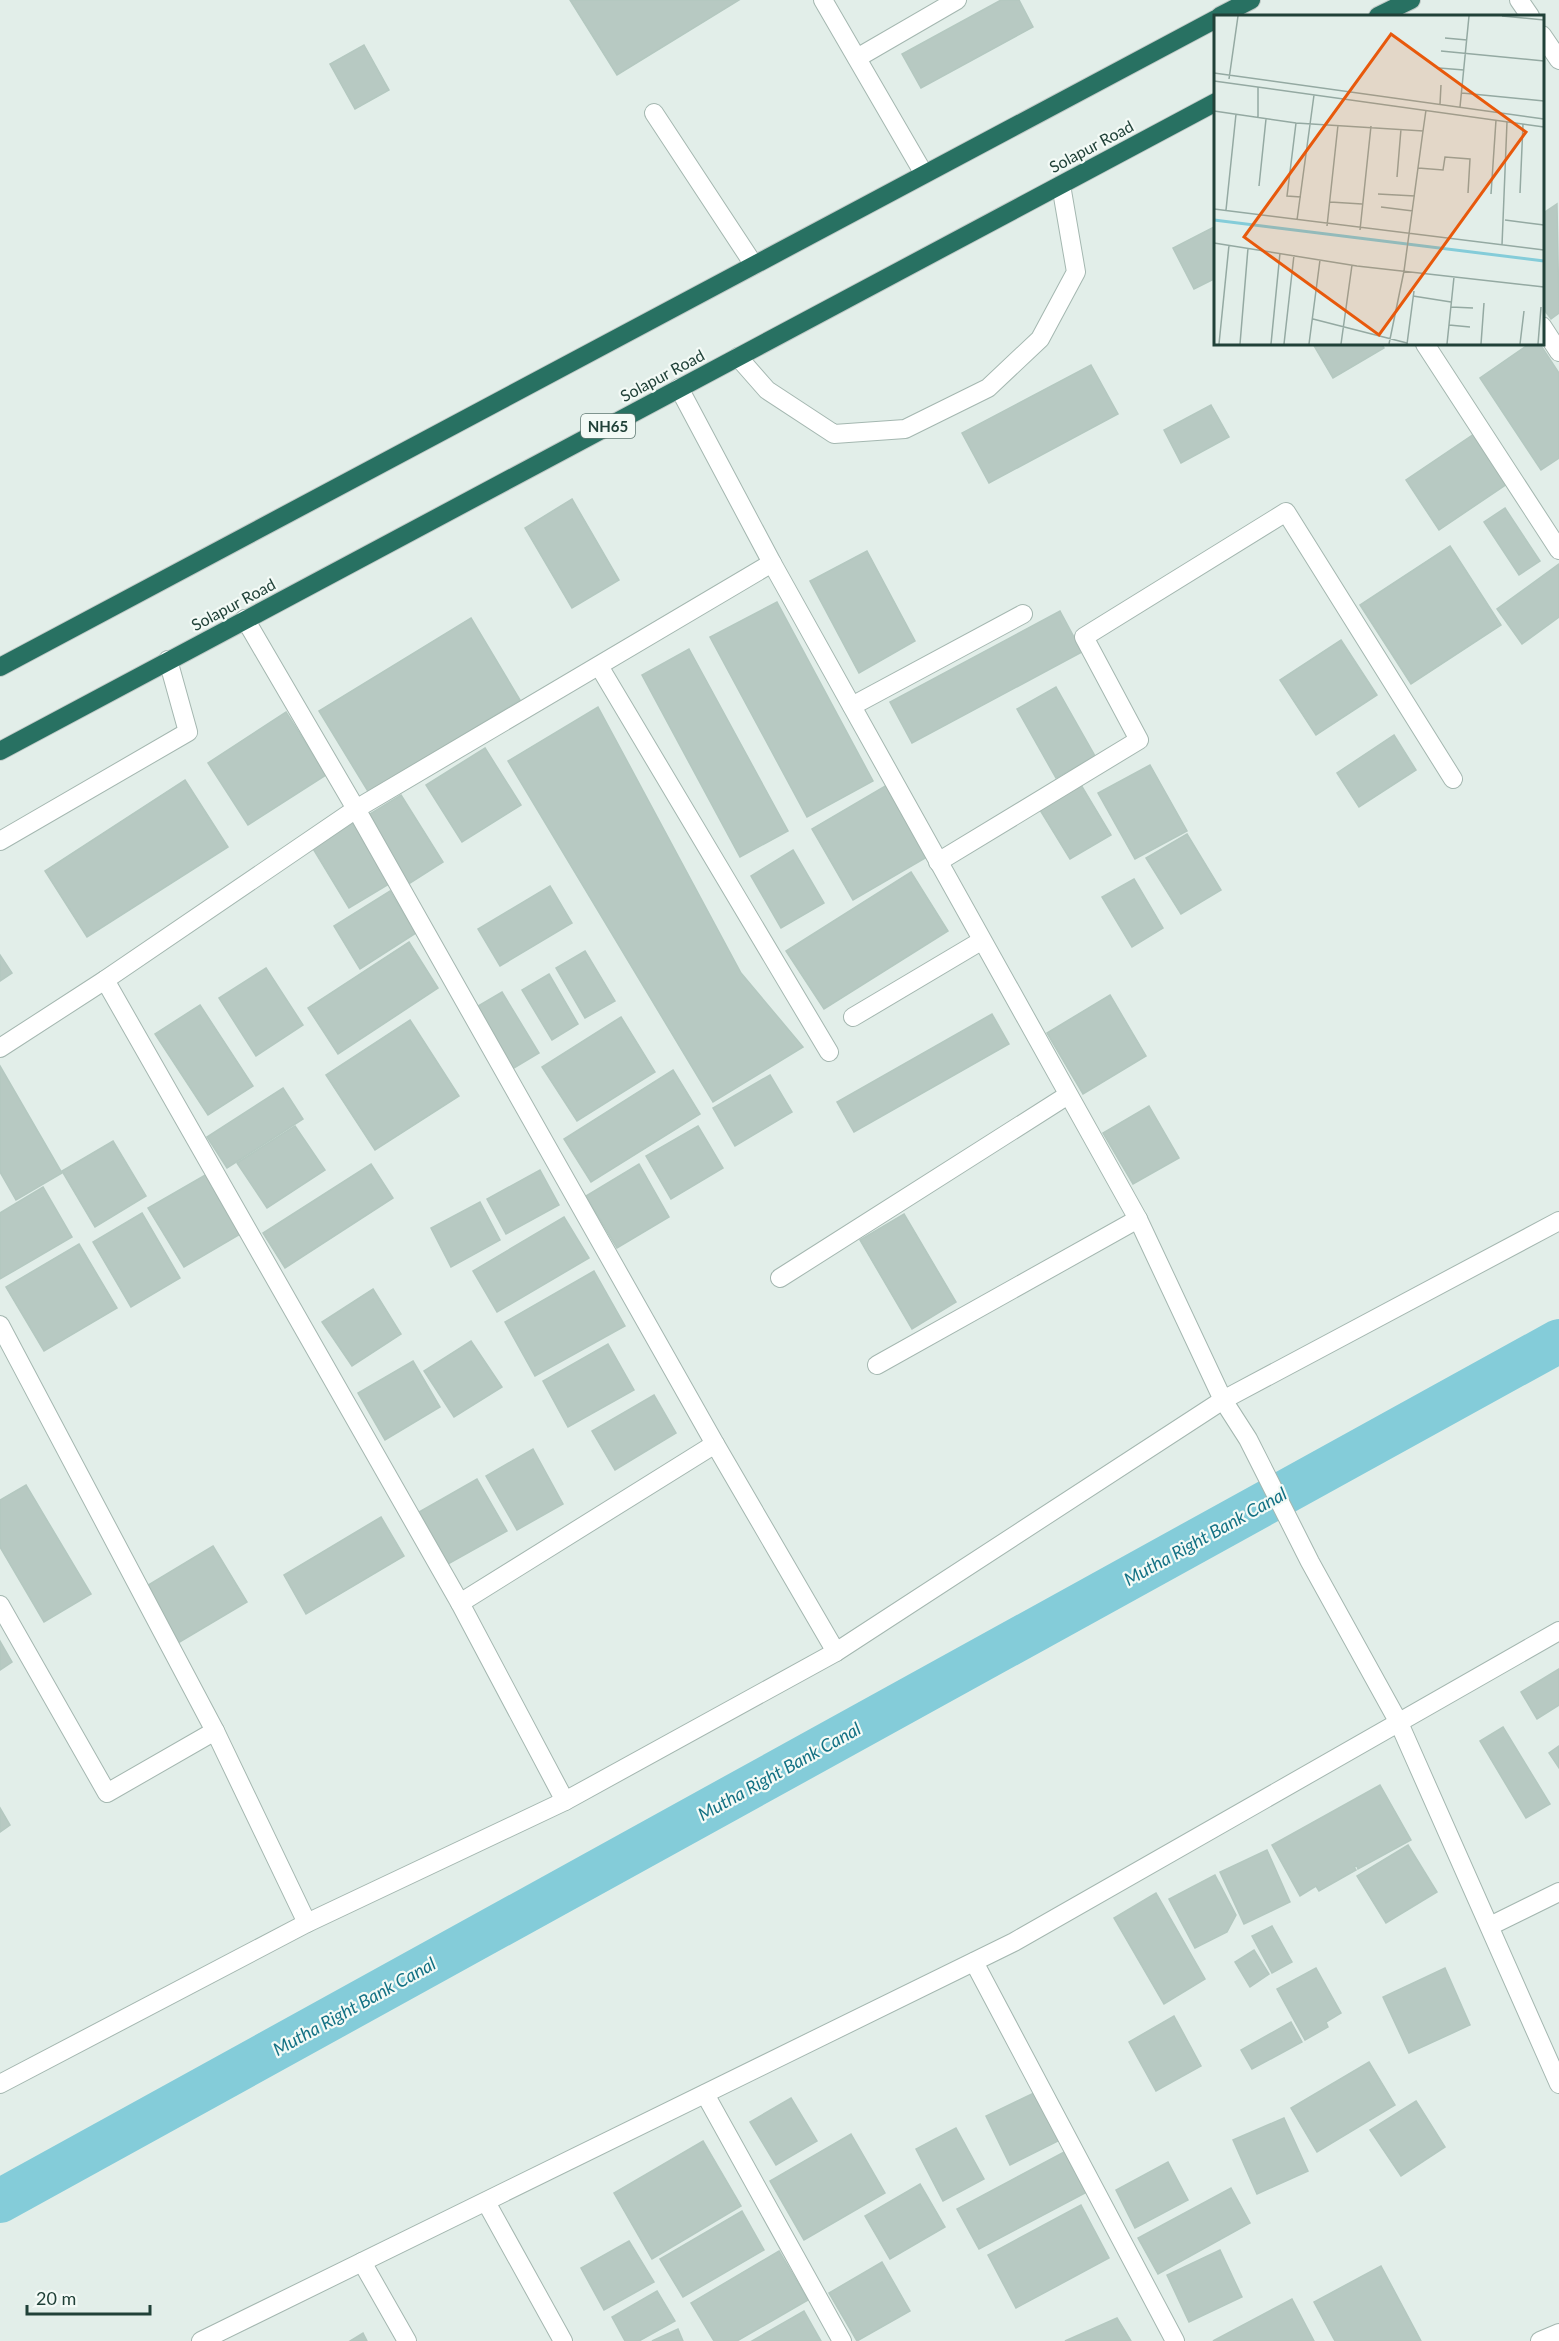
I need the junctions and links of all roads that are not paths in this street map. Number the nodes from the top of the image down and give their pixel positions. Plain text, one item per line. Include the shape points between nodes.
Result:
1 (823, 0) edge
2 (957, 0) edge
3 (1251, 0) edge
4 (1411, 0) edge
5 (1520, 0) edge
6 (1222, 15) edge
7 (1380, 15) edge
8 (1529, 15) edge
9 (1214, 20) edge
10 (1544, 38) edge
11 (857, 58) junction
12 (1559, 60) edge
13 (1214, 103) edge
14 (654, 113) dead end
15 (924, 174) junction
16 (1061, 184) junction
17 (754, 265) junction
18 (1544, 329) edge
19 (1426, 345) edge
20 (1559, 352) edge
21 (738, 357) junction
22 (679, 388) junction
23 (1559, 550) edge
24 (772, 563) junction
25 (1023, 614) dead end
26 (245, 620) junction
27 (168, 660) junction
28 (599, 666) junction
29 (0, 667) edge
30 (852, 706) junction
31 (0, 751) edge
32 (1453, 779) dead end
33 (356, 809) junction
34 (0, 841) edge
35 (938, 862) junction
36 (981, 941) junction
37 (105, 980) junction
38 (853, 1017) dead end
39 (0, 1048) edge
40 (829, 1052) dead end
41 (1068, 1095) junction
42 (1138, 1219) junction
43 (1559, 1221) edge
44 (780, 1278) dead end
45 (0, 1325) edge
46 (878, 1365) dead end
47 (1222, 1400) junction
48 (715, 1444) junction
49 (460, 1603) junction
50 (0, 1605) edge
51 (1559, 1631) edge
52 (836, 1652) junction
53 (1399, 1723) junction
54 (215, 1731) junction
55 (565, 1801) junction
56 (1559, 1892) edge
57 (307, 1923) junction
58 (1490, 1926) junction
59 (974, 1962) junction
60 (0, 2084) edge
61 (1559, 2084) edge
62 (705, 2094) junction
63 (486, 2202) junction
64 (362, 2262) junction
65 (1559, 2333) edge
66 (201, 2341) edge
67 (407, 2341) edge
68 (563, 2341) edge
69 (842, 2341) edge
70 (1175, 2341) edge
71 (1540, 2341) edge

1 - 11 street
2 - 11 street
3 - 6 highway
4 - 7 highway
5 - 8 street
9 - 15 highway
10 - 12 street
11 - 15 street
13 - 16 highway, Solapur Road / NH65
14 - 17 street
15 - 17 highway
16 - 21 highway, Solapur Road / NH65
16 - 21 street via 1076,272 1040,339 988,388 905,429 834,434 767,390
17 - 29 highway
18 - 20 street
19 - 23 street
21 - 22 highway, Solapur Road / NH65
22 - 24 street
22 - 26 highway, Solapur Road / NH65
24 - 28 street
24 - 30 street
25 - 30 street
26 - 27 highway, Solapur Road / NH65
26 - 33 street
27 - 31 highway, Solapur Road / NH65
27 - 34 street via 188,732
28 - 33 street
28 - 40 street
30 - 35 street
32 - 35 street via 1286,512 1084,637 1138,740
33 - 37 street
33 - 48 street
35 - 36 street
36 - 38 street
36 - 41 street
37 - 39 street
37 - 49 street
41 - 42 street
41 - 44 street
42 - 46 street
42 - 47 street
43 - 47 street
45 - 54 street
47 - 52 street
47 - 53 street via 1248,1439 1310,1562
48 - 49 street
48 - 52 street
49 - 55 street
50 - 54 street via 107,1793
51 - 53 street
52 - 55 street
53 - 58 street
53 - 59 street
54 - 57 street
55 - 57 street
56 - 58 street
57 - 60 street
58 - 61 street
59 - 62 street
59 - 70 street
62 - 63 street
62 - 69 street
63 - 64 street
63 - 68 street
64 - 66 street
64 - 67 street
65 - 71 street

